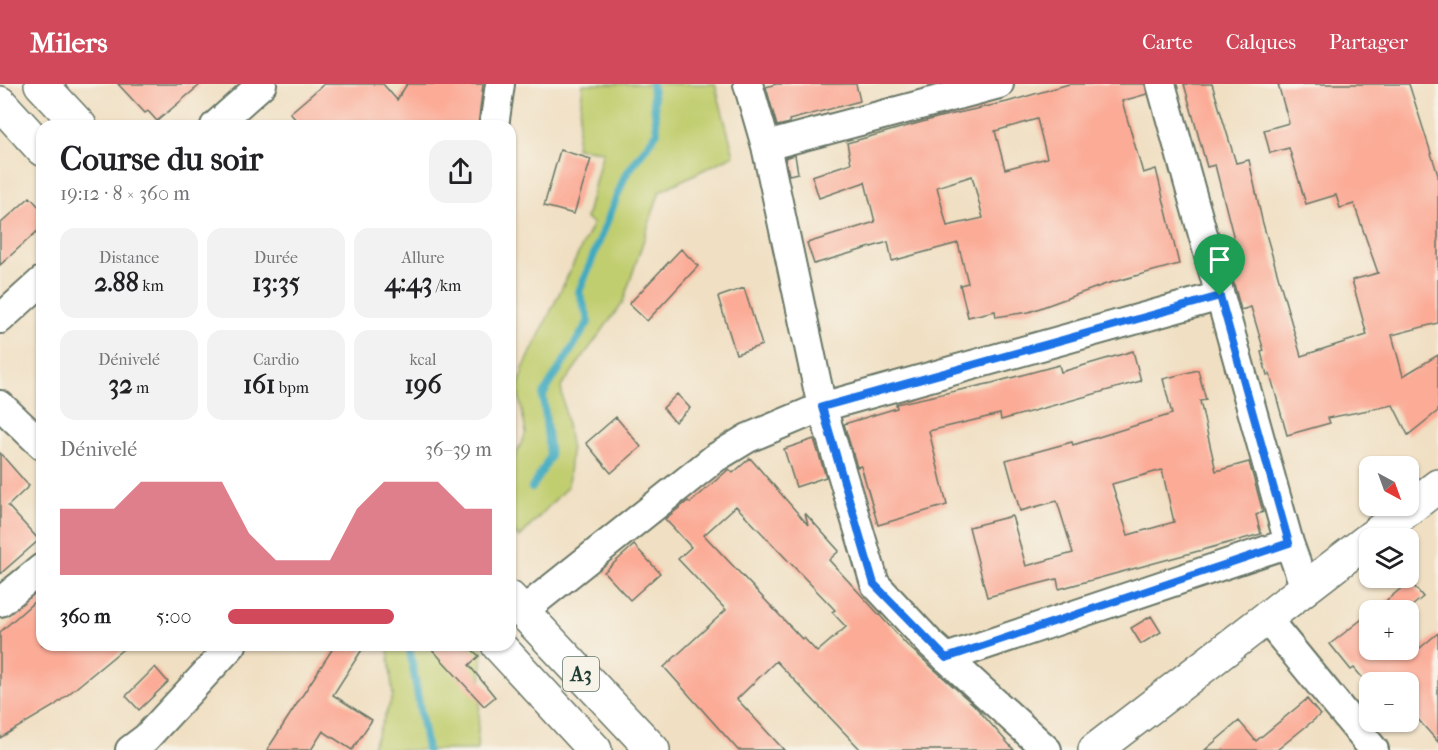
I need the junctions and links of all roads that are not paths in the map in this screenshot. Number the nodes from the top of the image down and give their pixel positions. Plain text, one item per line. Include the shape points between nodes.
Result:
1 (41, 84) edge
2 (261, 84) edge
3 (500, 84) edge
4 (748, 84) edge
5 (999, 84) edge
6 (1161, 84) edge
7 (0, 103) edge
8 (74, 120) edge
9 (222, 120) edge
10 (495, 120) edge
11 (36, 142) edge
12 (766, 146) junction
13 (36, 286) edge
14 (1220, 296) junction
15 (0, 319) edge
16 (0, 405) edge
17 (822, 407) junction
18 (36, 439) edge
19 (1438, 486) edge
20 (1289, 543) junction
21 (36, 573) edge
22 (1305, 588) junction
23 (0, 602) edge
24 (516, 604) edge
25 (1266, 618) junction
26 (227, 651) edge
27 (504, 651) edge
28 (946, 658) junction
29 (140, 746) edge
30 (595, 750) edge
31 (653, 750) edge
32 (1047, 750) edge
33 (1095, 750) edge
34 (1374, 750) edge

1 - 8 main road
2 - 9 street
3 - 10 street
4 - 12 street
5 - 12 street
6 - 14 street
7 - 11 main road
12 - 17 street
13 - 15 street
14 - 17 street
14 - 20 street
16 - 18 street
17 - 24 street via 748,438 715,458
17 - 28 street via 874,584
19 - 22 main road
20 - 22 street
20 - 28 street
21 - 23 street
22 - 25 main road
24 - 31 main road, A3
25 - 33 main road
25 - 34 street
26 - 29 street
27 - 30 main road, A3
28 - 32 street

